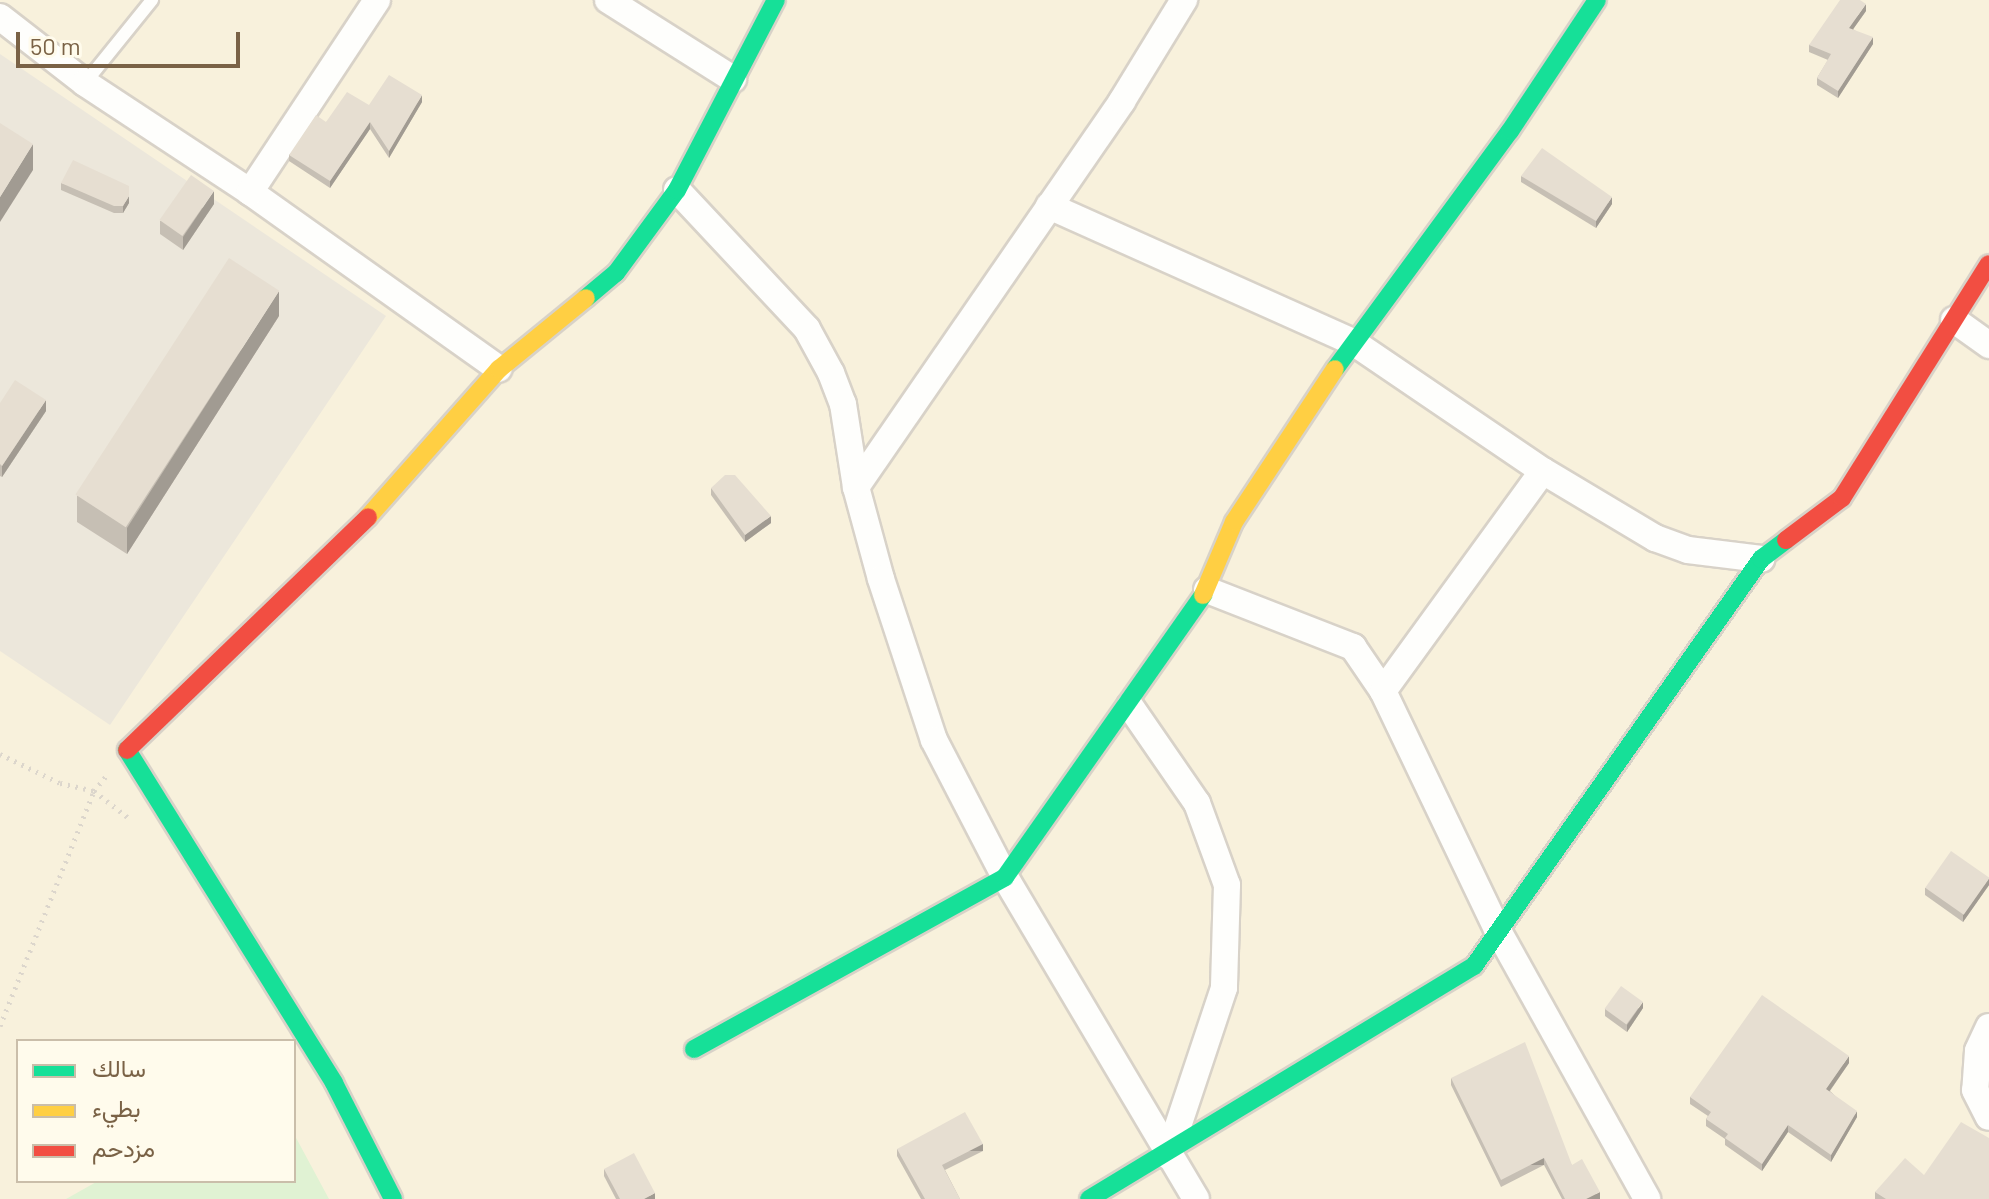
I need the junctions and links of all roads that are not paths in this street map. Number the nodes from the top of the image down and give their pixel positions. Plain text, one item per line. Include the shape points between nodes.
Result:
1 (152, 0) edge
2 (377, 0) edge
3 (608, 0) edge
4 (776, 0) edge
5 (1184, 0) edge
6 (1597, 0) edge
7 (0, 17) edge
8 (733, 79) junction
9 (85, 83) junction
10 (677, 190) junction
11 (250, 192) junction
12 (1049, 206) junction
13 (1989, 264) edge
14 (1954, 320) junction
15 (1353, 342) junction
16 (1989, 345) edge
17 (499, 369) junction
18 (1543, 471) junction
19 (856, 487) junction
20 (1761, 559) junction
21 (1207, 590) junction
22 (1383, 691) junction
23 (1130, 706) junction
24 (1005, 877) junction
25 (1497, 929) junction
26 (1989, 1027) edge
27 (694, 1049) dead end
28 (1989, 1117) edge
29 (1168, 1156) junction
30 (393, 1199) edge
31 (1089, 1199) edge
32 (1196, 1199) edge
33 (1647, 1199) edge

1 - 9 lane
2 - 11 street
3 - 8 street
4 - 8 street
5 - 12 street
6 - 15 street via 1510,131
7 - 9 street
8 - 10 street
9 - 11 street
10 - 17 street via 616,273
10 - 19 street via 807,329 843,404
11 - 17 street
12 - 15 street
12 - 19 street
13 - 14 street
14 - 16 street
14 - 20 street via 1842,498
15 - 18 street
15 - 21 street via 1234,522
17 - 30 street via 344,544 126,748 334,1083
18 - 20 street via 1655,538 1688,550
18 - 22 street
19 - 24 street via 934,740
20 - 25 street
21 - 22 street via 1353,647
21 - 23 street
22 - 25 street
23 - 24 street
23 - 29 street via 1197,803 1227,885 1224,988
24 - 27 street
24 - 29 street
25 - 29 street via 1474,966
25 - 33 street
26 - 28 street via 1978,1051 1975,1090
29 - 31 street
29 - 32 street

